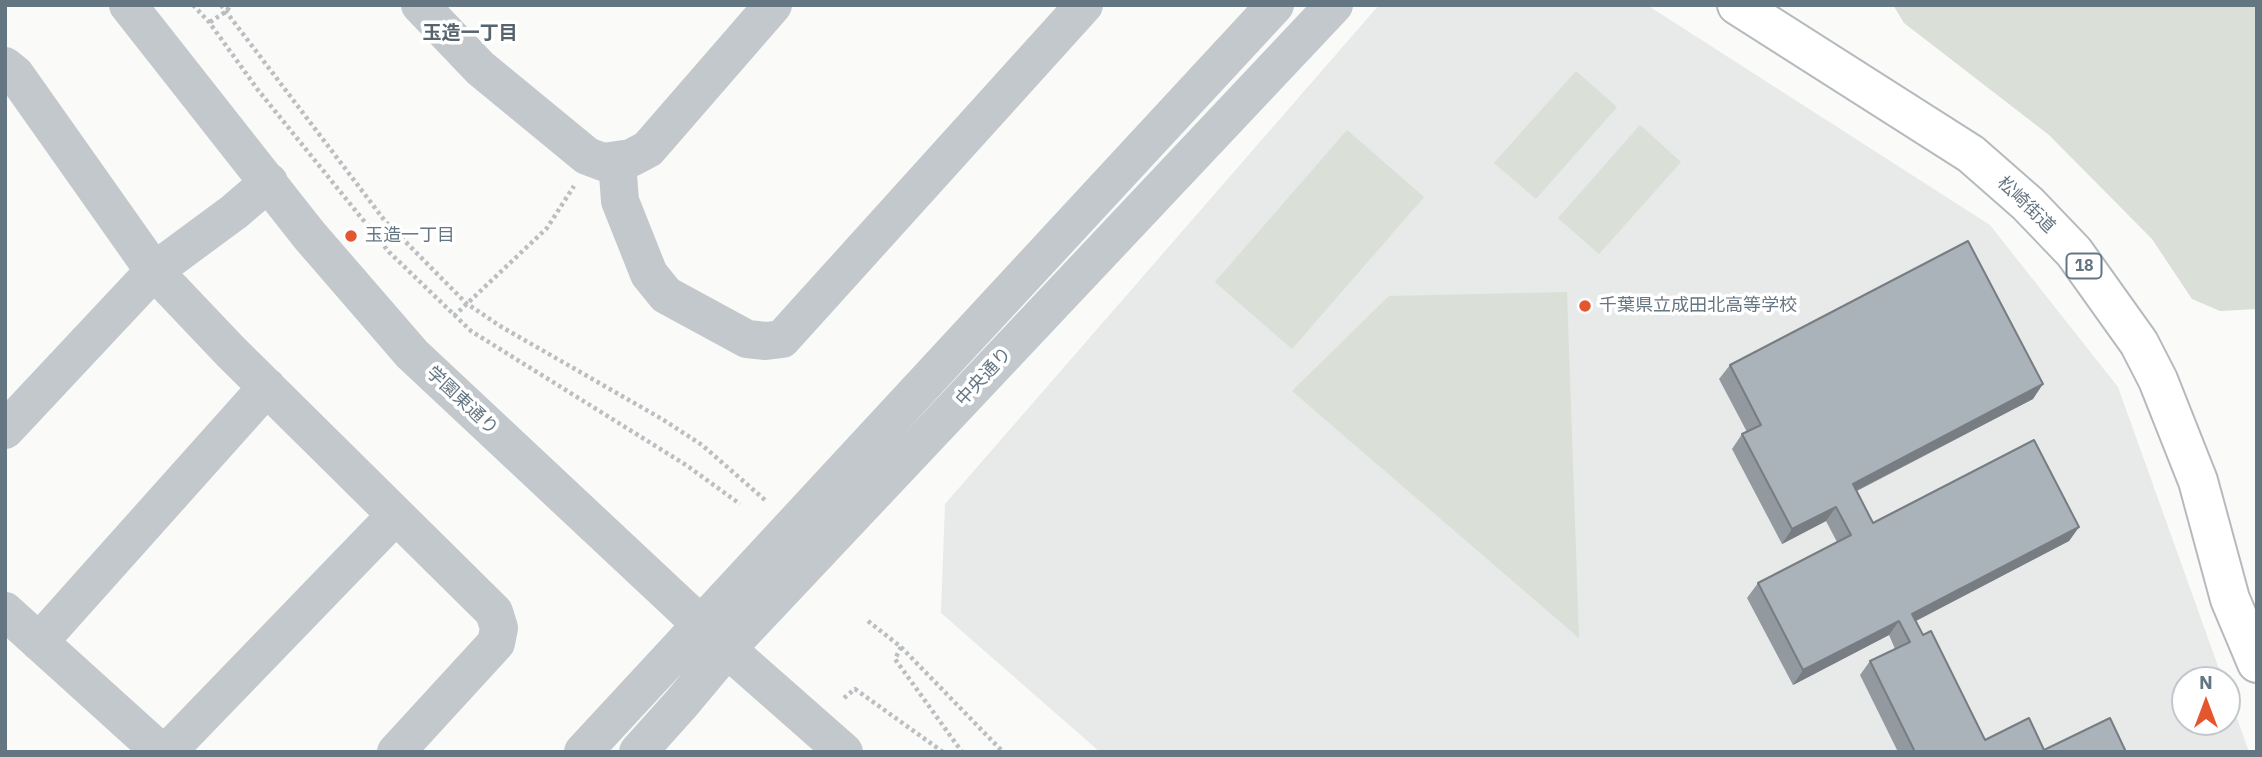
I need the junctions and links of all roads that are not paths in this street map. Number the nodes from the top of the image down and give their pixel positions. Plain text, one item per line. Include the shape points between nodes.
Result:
1 (128, 5) edge
2 (421, 5) edge
3 (773, 5) edge
4 (1083, 5) edge
5 (1275, 5) edge
6 (1334, 5) edge
7 (1737, 5) edge
8 (5, 66) edge
9 (602, 158) junction
10 (269, 182) junction
11 (154, 271) junction
12 (267, 387) junction
13 (5, 430) edge
14 (395, 516) junction
15 (5, 611) edge
16 (714, 637) junction
17 (39, 642) junction
18 (2257, 663) edge
19 (161, 752) edge
20 (167, 752) edge
21 (396, 752) edge
22 (583, 752) edge
23 (638, 752) edge
24 (844, 752) edge

1 - 10 street, 学園東通り
2 - 9 street via 480,68
3 - 9 street via 648,149 631,158
4 - 9 street via 782,339 747,339 666,295 649,274
5 - 16 street, 中央通り
6 - 16 street, 中央通り
7 - 18 main road, 松崎街道 / 18 via 1971,154 2074,252 2139,343 2158,380 2198,481 2230,599
8 - 11 street
10 - 11 street
10 - 16 street, 学園東通り via 412,355
11 - 12 street
11 - 13 street
12 - 14 street
12 - 17 street
14 - 20 street
14 - 21 street via 494,612 499,628 496,643
15 - 17 street
16 - 22 street, 中央通り
16 - 23 street, 中央通り via 681,705
16 - 24 street, 学園東通り
17 - 19 street

